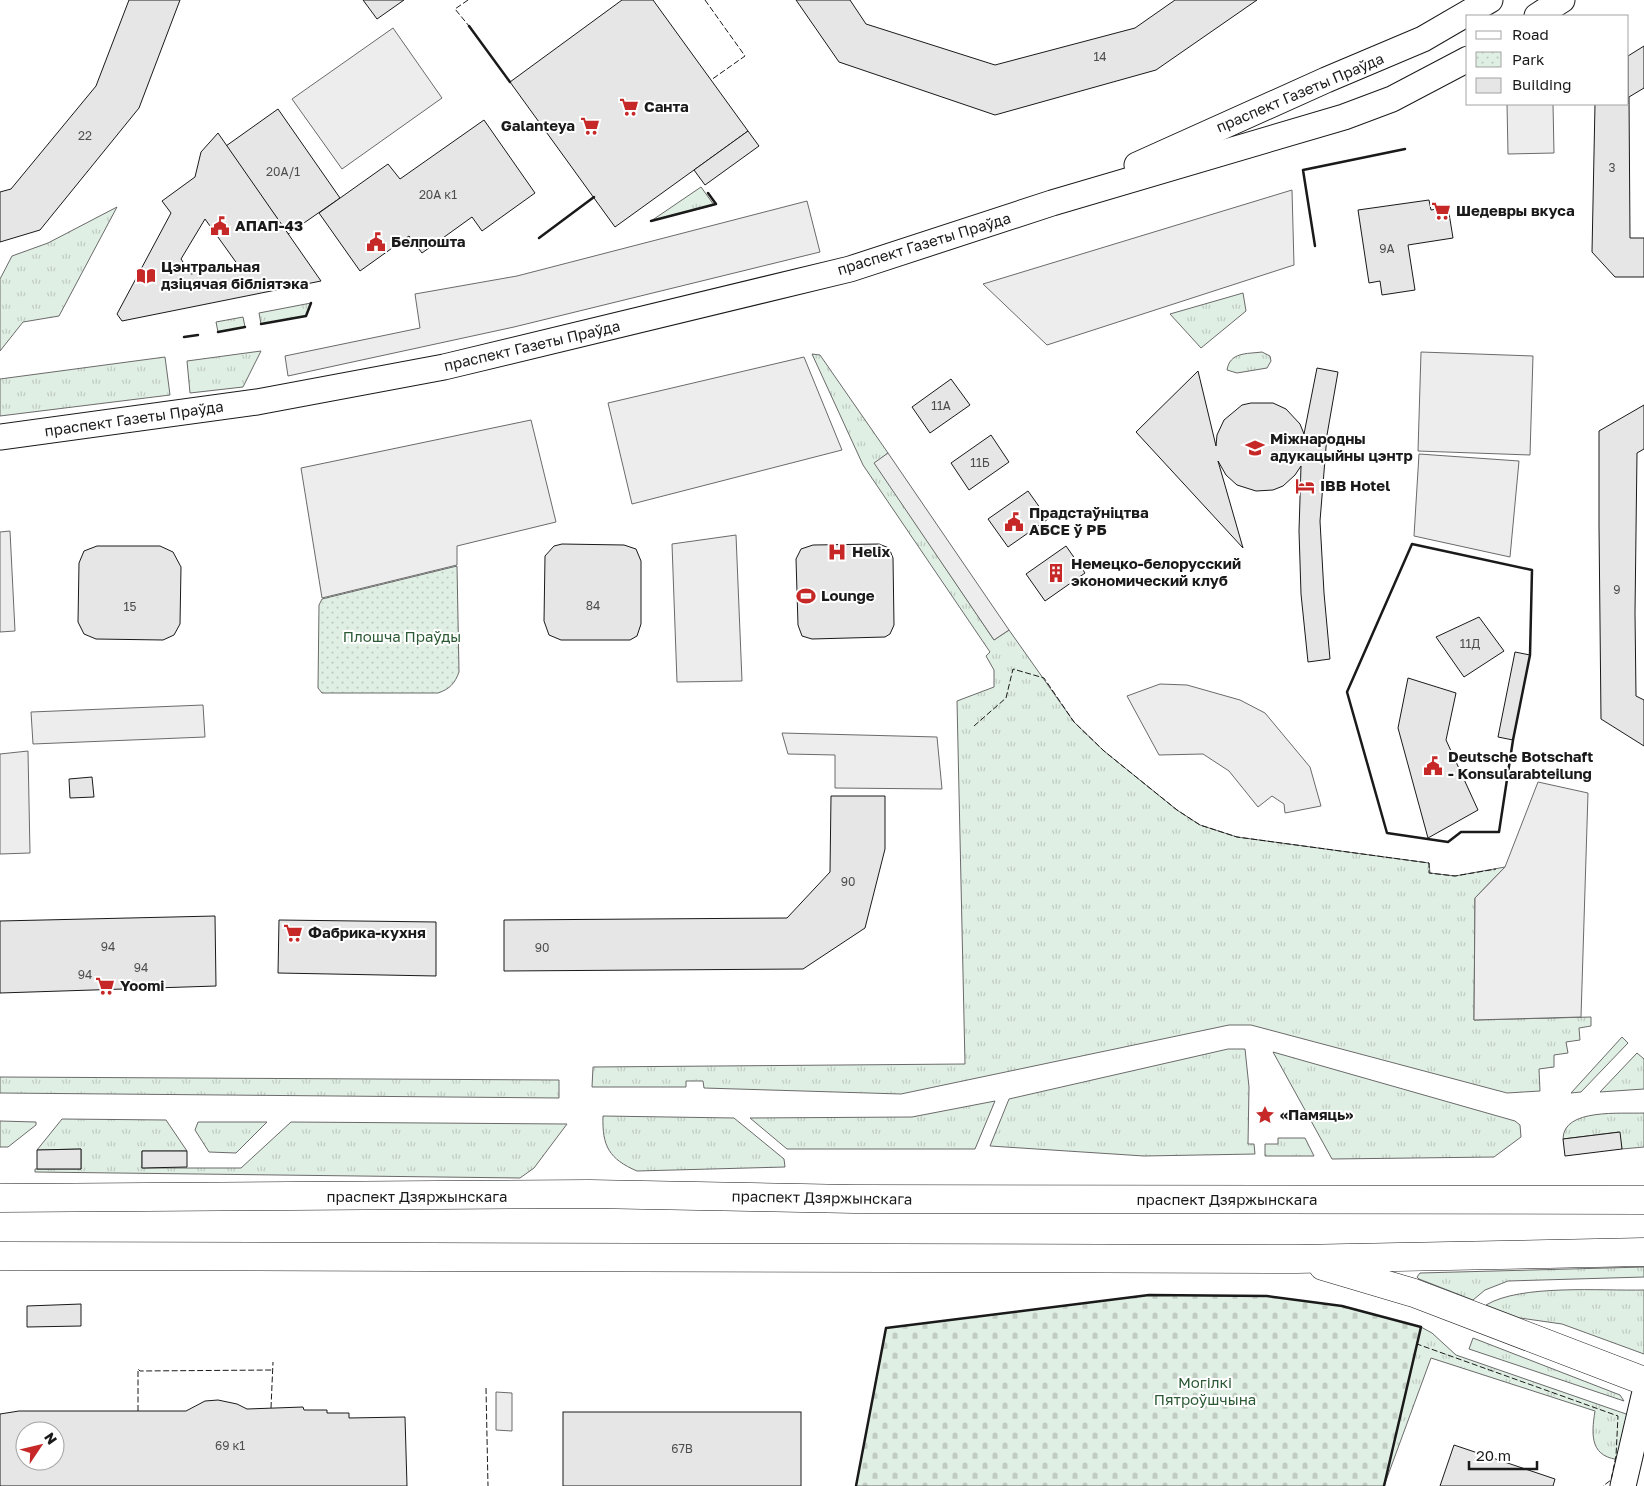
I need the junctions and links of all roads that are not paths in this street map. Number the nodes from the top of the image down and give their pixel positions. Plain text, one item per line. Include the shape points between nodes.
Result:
1 (1490, 0) edge
2 (1562, 0) edge
3 (1539, 15) edge
4 (1466, 59) edge
5 (1052, 203) junction
6 (0, 437) edge
7 (1644, 1187) edge
8 (0, 1198) edge
9 (1644, 1200) edge
10 (1578, 1201) junction
11 (1644, 1252) edge
12 (0, 1256) edge
13 (1297, 1259) junction
14 (1644, 1381) edge
15 (1644, 1396) edge
16 (1623, 1486) edge

1 - 5 street, праспект Газеты Праўда via 1423,39
2 - 3 street
4 - 5 street, праспект Газеты Праўда via 1392,99 1344,117
5 - 6 street, праспект Газеты Праўда via 850,268 444,367 258,402
7 - 10 main road
8 - 10 main road, праспект Дзяржынскага via 599,1194 854,1199
9 - 10 main road, праспект Дзяржынскага
11 - 13 main road
12 - 13 main road
13 - 14 main road via 1414,1293
15 - 16 street

